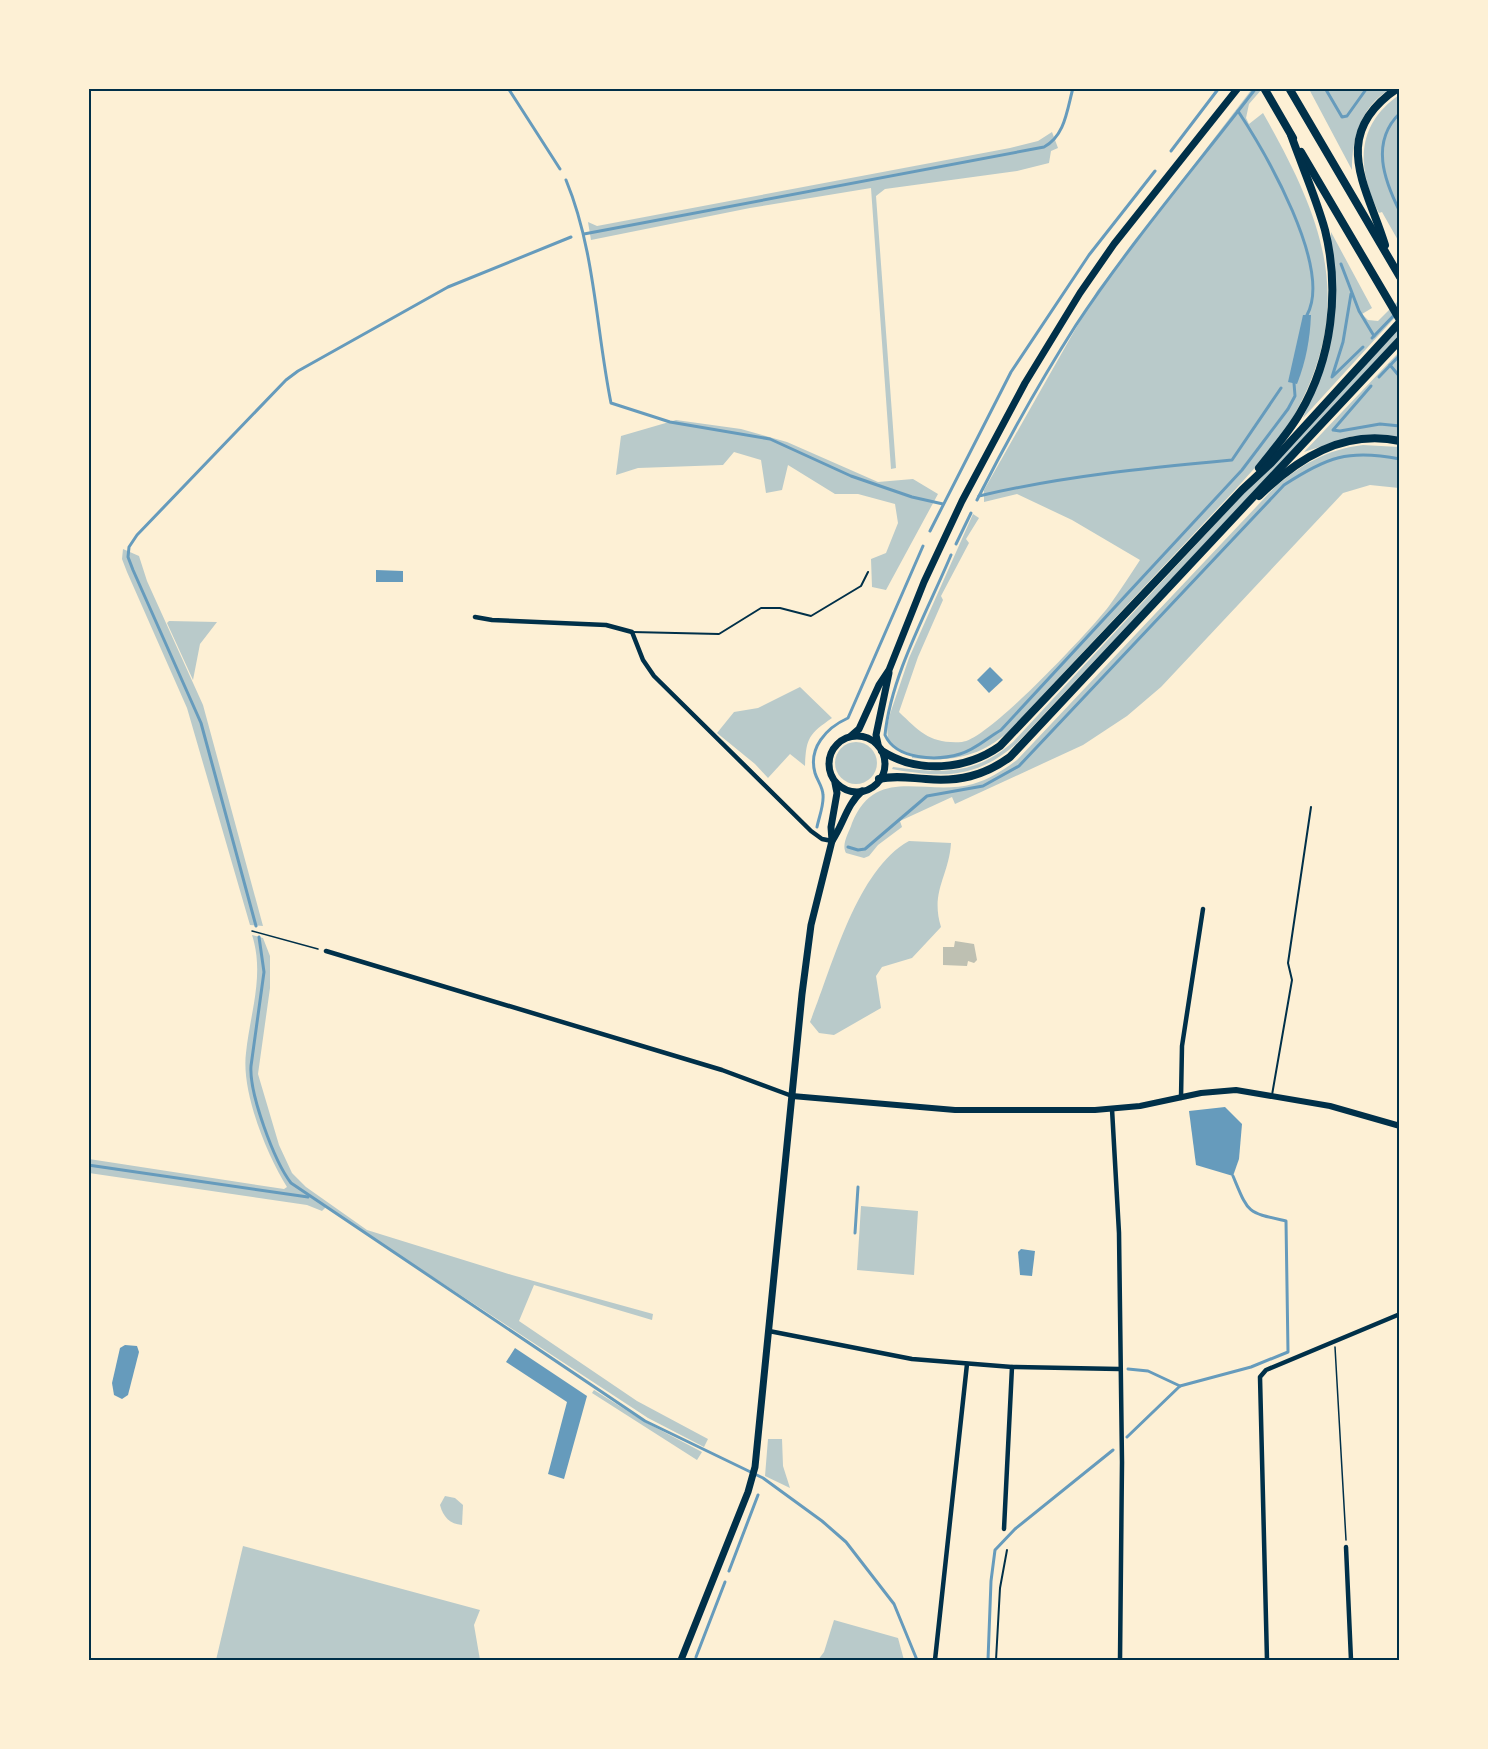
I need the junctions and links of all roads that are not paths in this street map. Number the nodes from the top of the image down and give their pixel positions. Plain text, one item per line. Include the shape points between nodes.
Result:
1 (1238, 88) edge
2 (1264, 88) edge
3 (1289, 88) edge
4 (1398, 88) edge
5 (1291, 135) junction
6 (1389, 260) junction
7 (1400, 277) edge
8 (1400, 321) edge
9 (1400, 340) edge
10 (1400, 441) edge
11 (1242, 490) junction
12 (1223, 530) junction
13 (868, 572) dead end
14 (475, 617) dead end
15 (632, 632) junction
16 (889, 670) junction
17 (851, 736) junction
18 (880, 748) junction
19 (879, 779) junction
20 (835, 783) junction
21 (862, 791) junction
22 (1311, 807) dead end
23 (832, 841) junction
24 (1203, 909) dead end
25 (326, 951) road end
26 (1272, 1095) junction
27 (792, 1096) junction
28 (1181, 1098) junction
29 (1112, 1109) junction
30 (1400, 1126) edge
31 (1400, 1314) edge
32 (769, 1331) junction
33 (966, 1364) junction
34 (1012, 1367) junction
35 (1119, 1369) junction
36 (1004, 1529) dead end
37 (1346, 1547) road end
38 (1007, 1550) dead end
39 (681, 1660) edge
40 (935, 1660) edge
41 (996, 1660) edge
42 (1120, 1660) edge
43 (1267, 1660) edge
44 (1351, 1660) edge

1 - 16 main road via 1114,244 1025,383 962,501
2 - 5 highway
3 - 6 highway
4 - 6 highway via 1373,111 1362,130 1358,154 1361,182
5 - 8 highway
5 - 11 highway via 1327,241 1332,277 1330,325 1321,367 1302,411
6 - 7 highway
8 - 11 highway
9 - 12 highway
10 - 12 highway via 1358,440 1308,456 1281,475
11 - 18 highway via 1000,746 977,760 950,766 896,760
12 - 19 highway via 1051,715 1000,764 980,774 953,780 893,776
13 - 15 lane via 861,586 812,616 761,608 719,634
14 - 15 street via 606,626
15 - 23 street via 642,660 654,676 811,831
16 - 17 main road via 859,729
16 - 18 main road via 876,735
17 - 18 main road via 869,737
17 - 20 main road via 839,742 828,761
18 - 19 main road via 884,770
19 - 21 main road
20 - 21 main road via 849,791
20 - 23 main road
21 - 23 main road
22 - 26 lane via 1288,963 1292,980
23 - 27 main road via 811,925
24 - 28 street via 1182,1046
25 - 27 street via 712,1067
26 - 28 street via 1223,1090
26 - 30 street
27 - 29 street via 956,1110
27 - 32 main road
28 - 29 street
29 - 35 street via 1119,1233
31 - 43 street via 1266,1370 1260,1377
32 - 33 street via 903,1358
32 - 39 main road via 751,1483
33 - 34 street
33 - 40 street
34 - 35 street
34 - 36 street
35 - 42 street
37 - 44 street
38 - 41 lane via 1000,1588

